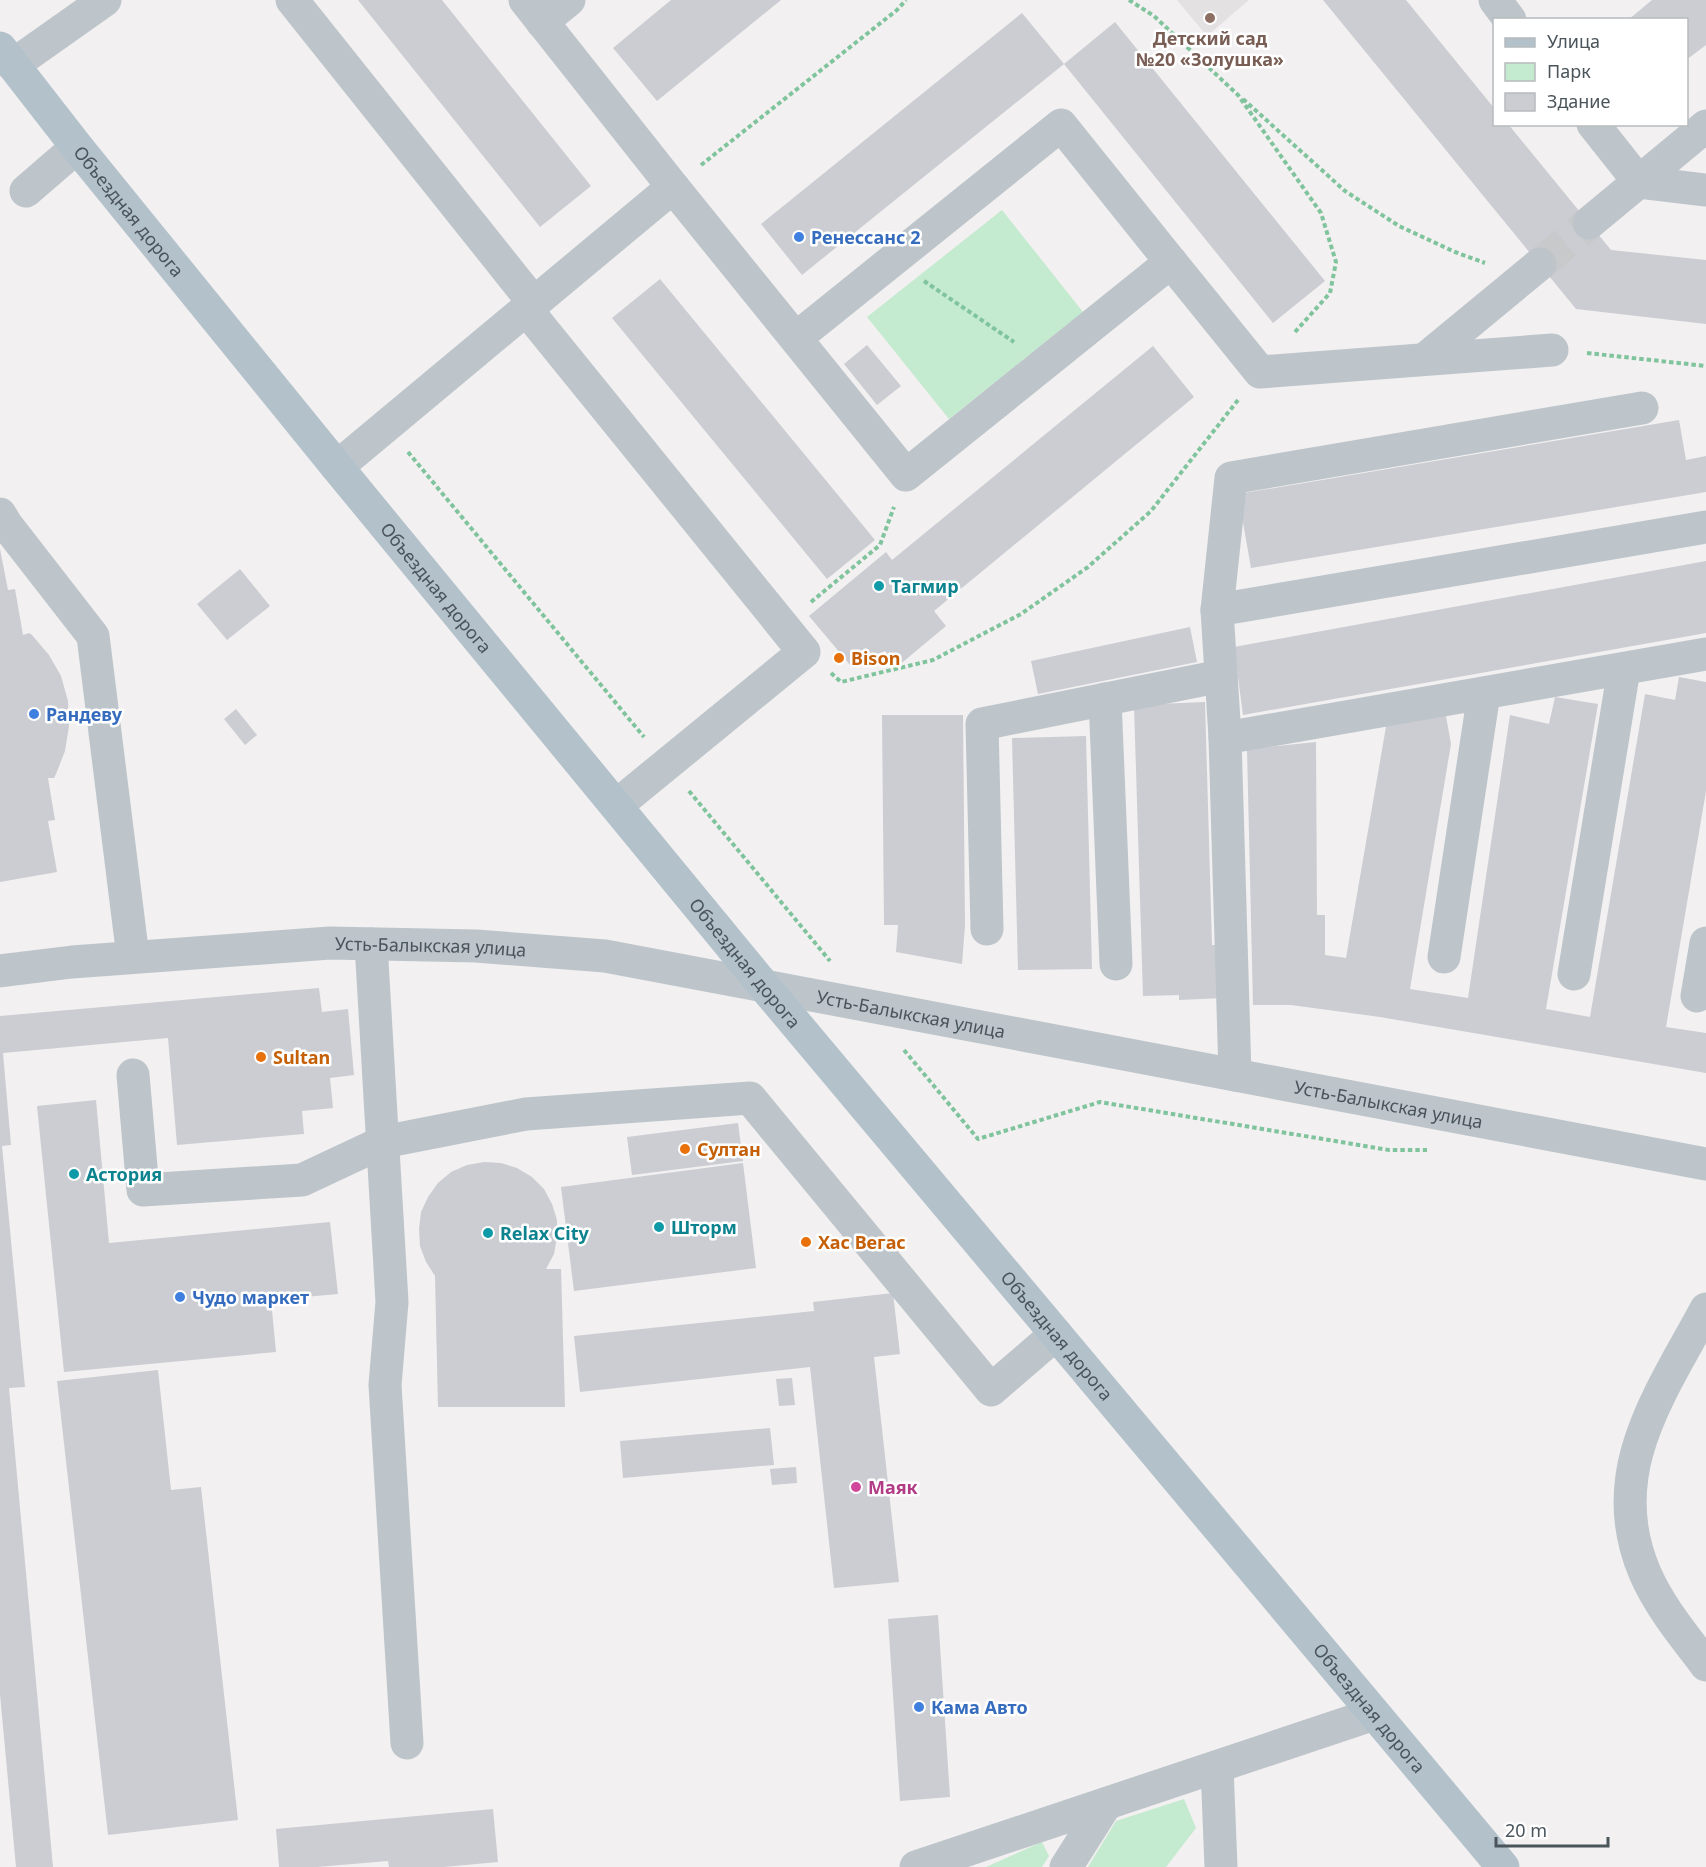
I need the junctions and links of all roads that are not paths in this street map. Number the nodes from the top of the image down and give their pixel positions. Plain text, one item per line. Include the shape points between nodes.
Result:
1 (105, 0) edge
2 (292, 0) edge
3 (569, 0) edge
4 (1495, 0) edge
5 (533, 11) edge
6 (1508, 18) edge
7 (7, 56) edge
8 (1595, 126) edge
9 (1706, 126) edge
10 (76, 147) junction
11 (1639, 182) junction
12 (673, 186) junction
13 (1706, 190) edge
14 (27, 191) dead end
15 (1589, 223) tunnel mouth
16 (1172, 262) junction
17 (1531, 271) tunnel mouth
18 (530, 306) junction
19 (795, 338) junction
20 (1552, 350) road end
21 (1425, 359) junction
22 (1642, 408) dead end
23 (338, 467) junction
24 (0, 514) edge
25 (1706, 527) edge
26 (1217, 610) junction
27 (1706, 654) edge
28 (1624, 669) junction
29 (1221, 676) junction
30 (1484, 693) junction
31 (1105, 699) junction
32 (1225, 738) junction
33 (617, 805) junction
34 (987, 929) dead end
35 (1706, 943) edge
36 (371, 944) junction
37 (133, 957) junction
38 (1444, 957) dead end
39 (1116, 964) dead end
40 (0, 971) edge
41 (1575, 974) dead end
42 (764, 986) junction
43 (1697, 996) dead end
44 (133, 1075) dead end
45 (1234, 1075) junction
46 (383, 1142) junction
47 (1706, 1164) edge
48 (1706, 1309) edge
49 (1056, 1334) junction
50 (1706, 1665) edge
51 (1374, 1714) junction
52 (407, 1743) dead end
53 (1217, 1767) junction
54 (1106, 1804) junction
55 (916, 1867) edge
56 (1066, 1867) edge
57 (1221, 1867) edge
58 (1503, 1867) edge

1 - 7 street
2 - 18 street
3 - 5 street
4 - 6 street
5 - 12 street
7 - 10 main road, Объездная дорога
8 - 11 street
9 - 11 street
10 - 14 street
10 - 23 main road, Объездная дорога
11 - 13 street
11 - 15 street
12 - 18 street
12 - 19 street
16 - 19 street via 1061,125
16 - 19 street via 906,475
16 - 21 street via 1260,372
17 - 21 street
18 - 23 street
18 - 33 street via 804,652
20 - 21 street
22 - 26 street via 1231,478
23 - 33 main road, Объездная дорога
24 - 37 street via 93,636
25 - 26 street
26 - 29 street
27 - 28 street
28 - 30 street
28 - 41 street
29 - 31 street
29 - 32 street
30 - 32 street
30 - 38 street
31 - 34 street via 982,724
31 - 39 street
32 - 45 street
33 - 42 main road, Объездная дорога
35 - 43 street
36 - 37 street, Усть-Балыкская улица via 330,943
36 - 42 street, Усть-Балыкская улица via 476,946 605,956
36 - 46 street
37 - 40 street, Усть-Балыкская улица
42 - 45 street, Усть-Балыкская улица
42 - 49 main road, Объездная дорога
44 - 46 street via 142,1190 302,1180
45 - 47 street, Усть-Балыкская улица
46 - 49 street via 526,1114 750,1098 991,1390
46 - 52 street via 392,1302 385,1385
48 - 50 street via 1639,1442 1631,1475 1629,1511 1645,1575
49 - 51 main road, Объездная дорога
51 - 53 street
51 - 58 main road, Объездная дорога
53 - 54 street
53 - 57 street
54 - 55 street
54 - 56 street

